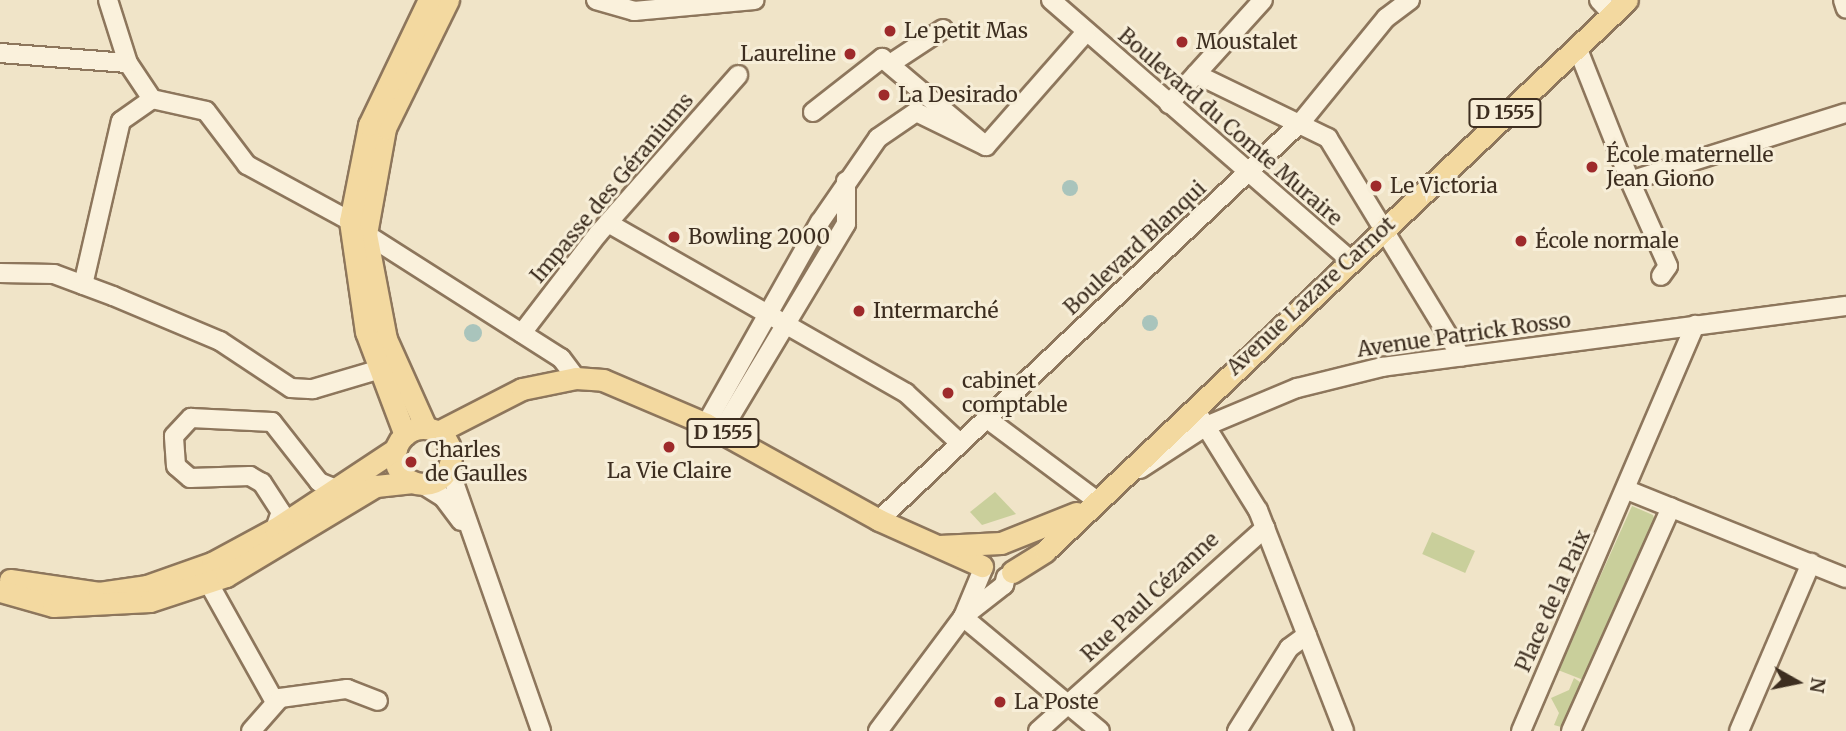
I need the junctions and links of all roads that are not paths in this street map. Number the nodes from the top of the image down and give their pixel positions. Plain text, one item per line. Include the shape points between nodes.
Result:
1 (108, 0) edge
2 (429, 0) edge
3 (448, 0) edge
4 (596, 0) edge
5 (755, 0) edge
6 (1051, 0) edge
7 (1263, 0) edge
8 (1410, 0) edge
9 (1843, 0) edge
10 (648, 5) edge
11 (1613, 5) edge
12 (1846, 9) edge
13 (943, 29) dead end
14 (1086, 32) junction
15 (1577, 47) junction
16 (0, 53) edge
17 (893, 62) junction
18 (128, 63) junction
19 (1196, 74) junction
20 (738, 75) dead end
21 (924, 92) junction
22 (152, 99) junction
23 (1169, 104) junction
24 (813, 112) dead end
25 (916, 112) junction
26 (1846, 113) edge
27 (1302, 121) junction
28 (991, 143) junction
29 (1247, 171) junction
30 (846, 181) junction
31 (1630, 181) junction
32 (608, 223) junction
33 (1383, 227) junction
34 (358, 228) junction
35 (1349, 259) junction
36 (0, 273) edge
37 (1661, 276) dead end
38 (83, 285) junction
39 (1846, 306) edge
40 (767, 314) junction
41 (787, 323) junction
42 (1695, 325) junction
43 (522, 333) junction
44 (1461, 357) junction
45 (381, 369) junction
46 (576, 378) junction
47 (499, 399) junction
48 (1194, 407) junction
49 (986, 418) junction
50 (1206, 426) junction
51 (713, 428) junction
52 (432, 430) junction
53 (401, 442) junction
54 (960, 443) junction
55 (450, 460) junction
56 (418, 483) junction
57 (1112, 484) junction
58 (340, 490) junction
59 (1627, 490) junction
60 (1092, 504) junction
61 (1671, 508) junction
62 (879, 520) junction
63 (1265, 528) junction
64 (275, 530) junction
65 (471, 539) junction
66 (996, 544) junction
67 (932, 546) junction
68 (1811, 563) junction
69 (982, 568) junction
70 (1009, 575) junction
71 (0, 577) edge
72 (1846, 578) edge
73 (208, 582) junction
74 (0, 591) edge
75 (963, 617) junction
76 (1307, 635) junction
77 (274, 700) junction
78 (378, 701) dead end
79 (1068, 704) junction
80 (251, 731) edge
81 (541, 731) edge
82 (878, 731) edge
83 (1038, 731) edge
84 (1100, 731) edge
85 (1237, 731) edge
86 (1344, 731) edge
87 (1521, 731) edge
88 (1571, 731) edge
89 (1739, 731) edge

1 - 18 street
2 - 34 main road via 369,125
3 - 34 main road via 385,128
4 - 10 street
5 - 10 street
6 - 14 street, Boulevard du Comte Muraire
7 - 19 street
8 - 27 street, Boulevard Blanqui via 1386,18
9 - 12 street
11 - 15 main road, Avenue Lazare Carnot / D 1555
13 - 17 street
14 - 23 street, Boulevard du Comte Muraire
14 - 28 street
15 - 31 street
15 - 33 main road, Avenue Lazare Carnot / D 1555
16 - 18 street
17 - 21 street
17 - 24 street via 883,58 871,63
18 - 22 street
19 - 23 street
19 - 27 street
20 - 32 street, Impasse des Géraniums
21 - 25 street
21 - 28 street
22 - 34 street via 206,111 247,165
22 - 38 street via 121,121
23 - 29 street, Boulevard du Comte Muraire
25 - 28 street
25 - 30 street via 878,138
26 - 31 street
27 - 29 street, Boulevard Blanqui
27 - 33 street via 1328,138
29 - 35 street, Boulevard du Comte Muraire
29 - 49 street, Boulevard Blanqui
30 - 40 street
30 - 41 street via 846,224
31 - 37 street via 1668,266
32 - 40 street
32 - 43 street, Impasse des Géraniums
33 - 35 main road, Avenue Lazare Carnot / D 1555
33 - 44 street
34 - 43 street
34 - 45 main road via 356,289
34 - 52 main road via 386,339
35 - 48 main road, Avenue Lazare Carnot / D 1555
36 - 38 street via 54,274
38 - 45 street via 220,341 291,388 313,389
39 - 42 street, Avenue Patrick Rosso
40 - 41 street
40 - 51 street
41 - 51 street
41 - 54 street via 906,393
42 - 44 street, Avenue Patrick Rosso
42 - 59 street, Place de la Paix
43 - 46 street via 561,358
44 - 50 street, Avenue Patrick Rosso via 1297,388
45 - 53 main road
46 - 47 main road, D 1555
46 - 51 main road, D 1555 via 614,384
47 - 52 main road, D 1555
47 - 55 main road, D 1555 via 471,420
48 - 50 street
48 - 57 main road, Avenue Lazare Carnot / D 1555
49 - 54 street, Boulevard Blanqui
49 - 60 street
50 - 57 street, Avenue Patrick Rosso
50 - 63 street
51 - 62 main road, D 1555
52 - 53 main road
52 - 55 main road
53 - 56 main road via 398,469
53 - 58 main road
54 - 62 street, Boulevard Blanqui
55 - 56 main road
55 - 65 street
56 - 65 street via 453,507
56 - 73 main road via 376,486
57 - 60 main road, Avenue Lazare Carnot / D 1555
58 - 64 main road
58 - 64 street via 319,482 272,422 191,418 174,436 176,466 190,478 250,476 262,483 281,512
59 - 61 street
59 - 87 street, Place de la Paix
60 - 66 main road, Avenue Lazare Carnot / D 1555
60 - 70 main road, Avenue Lazare Carnot / D 1555 via 1039,557
61 - 68 street
61 - 88 street
62 - 67 main road, D 1555
63 - 76 street
63 - 79 street, Rue Paul Cézanne
64 - 71 main road via 212,563 147,586 99,593
65 - 81 street
66 - 67 main road, D 1555
66 - 69 main road
66 - 70 main road via 1015,555
67 - 69 main road, D 1555
68 - 72 street
68 - 89 street
69 - 70 main road
69 - 75 street
70 - 75 street via 1004,585
73 - 74 main road via 150,601 98,608 53,606
73 - 77 street
75 - 79 street
75 - 82 street
76 - 85 street via 1289,648
76 - 86 street
77 - 78 street via 347,689
77 - 80 street
79 - 83 street, Rue Paul Cézanne
79 - 84 street

